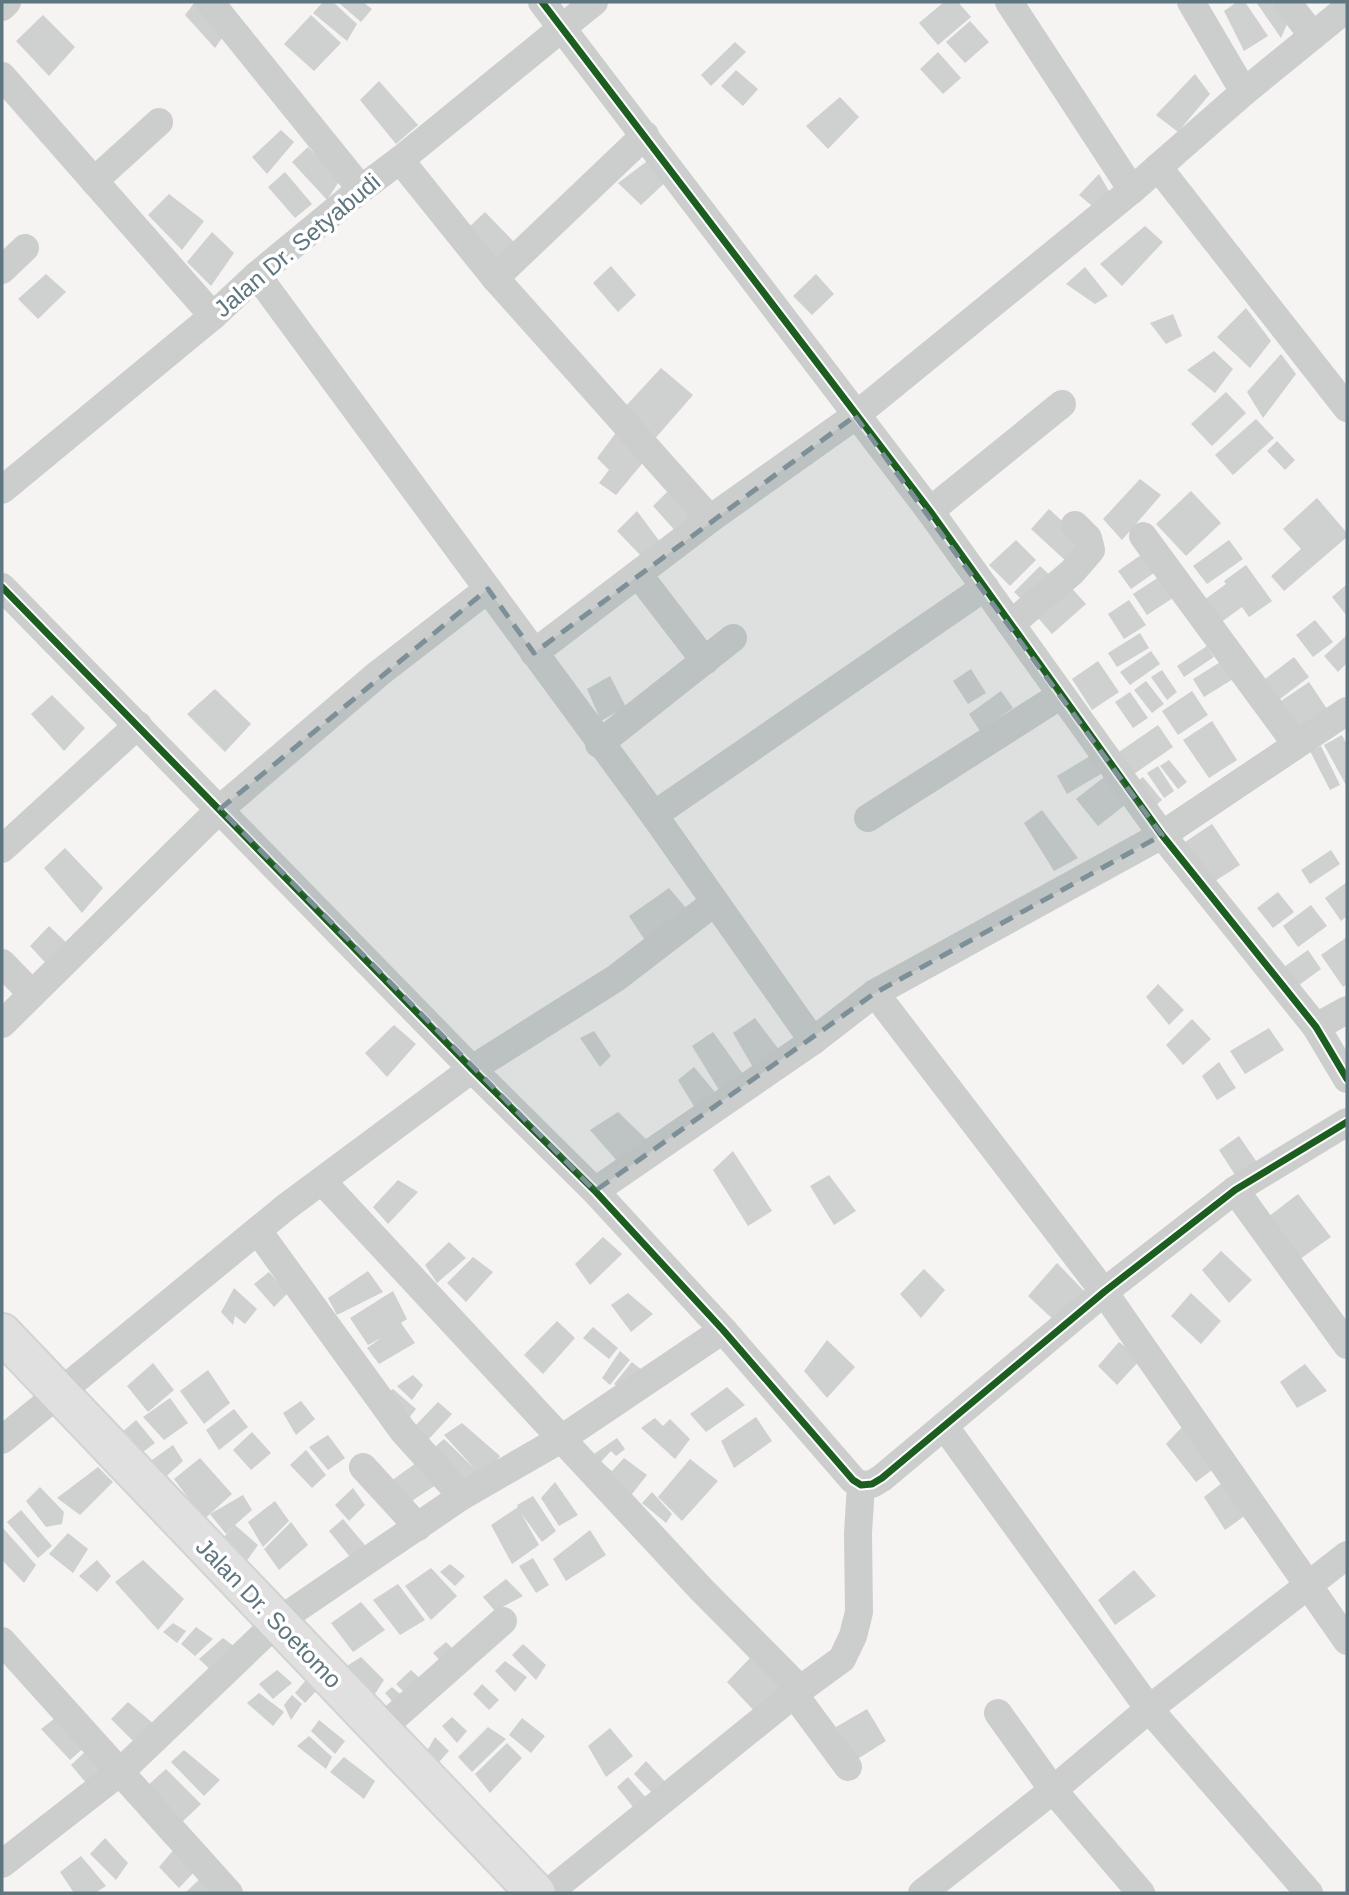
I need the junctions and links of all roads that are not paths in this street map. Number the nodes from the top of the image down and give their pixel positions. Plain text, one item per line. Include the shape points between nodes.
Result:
1 (7, 2) edge
2 (210, 2) edge
3 (542, 2) edge
4 (594, 2) edge
5 (1009, 2) edge
6 (1191, 2) edge
7 (1287, 2) edge
8 (2, 7) edge
9 (1347, 8) edge
10 (564, 27) junction
11 (1313, 36) junction
12 (2, 76) edge
13 (1244, 92) junction
14 (159, 122) dead end
15 (645, 135) junction
16 (400, 160) junction
17 (1158, 167) junction
18 (94, 181) junction
19 (362, 189) junction
20 (1132, 190) junction
21 (25, 248) dead end
22 (2, 270) edge
23 (257, 275) junction
24 (495, 278) junction
25 (214, 316) junction
26 (1062, 404) dead end
27 (1347, 408) edge
28 (855, 416) junction
29 (2, 490) edge
30 (930, 511) junction
31 (710, 519) junction
32 (1075, 525) dead end
33 (1143, 536) dead end
34 (638, 574) junction
35 (2, 587) edge
36 (985, 587) junction
37 (488, 589) junction
38 (1011, 624) junction
39 (733, 638) dead end
40 (534, 653) junction
41 (705, 661) junction
42 (1061, 695) junction
43 (1347, 711) edge
44 (138, 725) junction
45 (599, 744) junction
46 (1296, 744) junction
47 (220, 808) junction
48 (654, 816) junction
49 (868, 818) dead end
50 (1162, 835) junction
51 (2, 849) edge
52 (715, 902) junction
53 (2, 963) edge
54 (875, 993) junction
55 (32, 994) junction
56 (1347, 1010) edge
57 (2, 1024) edge
58 (1316, 1027) junction
59 (813, 1041) junction
60 (472, 1069) junction
61 (1347, 1079) edge
62 (1347, 1122) edge
63 (323, 1181) junction
64 (595, 1191) junction
65 (1235, 1191) junction
66 (258, 1231) junction
67 (1104, 1292) junction
68 (723, 1330) junction
69 (2, 1333) edge
70 (1347, 1345) edge
71 (60, 1393) junction
72 (945, 1427) junction
73 (561, 1439) junction
74 (2, 1440) edge
75 (363, 1467) dead end
76 (861, 1485) junction
77 (462, 1496) junction
78 (418, 1527) junction
79 (1347, 1555) edge
80 (1309, 1586) junction
81 (503, 1621) dead end
82 (277, 1622) junction
83 (2, 1641) edge
84 (1347, 1641) edge
85 (797, 1691) junction
86 (1149, 1709) junction
87 (998, 1713) dead end
88 (381, 1729) junction
89 (848, 1767) dead end
90 (120, 1772) junction
91 (1053, 1790) junction
92 (2, 1864) edge
93 (229, 1893) edge
94 (536, 1893) edge
95 (548, 1893) edge
96 (922, 1893) edge
97 (1141, 1893) edge
98 (1309, 1893) edge

1 - 8 street
2 - 19 street
3 - 10 street
4 - 10 street, Jalan Dr. Setyabudi
5 - 20 street
6 - 13 street
7 - 11 street
9 - 11 street
10 - 15 street
10 - 16 street, Jalan Dr. Setyabudi
11 - 13 street
12 - 18 street
13 - 17 street
14 - 18 street
15 - 24 street
15 - 28 street
16 - 19 street, Jalan Dr. Setyabudi
16 - 24 street
17 - 20 street
17 - 27 street
18 - 25 street
19 - 23 street, Jalan Dr. Setyabudi
20 - 28 street
21 - 22 street
23 - 25 street, Jalan Dr. Setyabudi
23 - 37 street
24 - 31 street
25 - 29 street, Jalan Dr. Setyabudi
26 - 30 street
28 - 30 street
28 - 31 street
30 - 36 street
31 - 34 street
32 - 38 street via 1088,538 1091,550
33 - 46 street
34 - 40 street
34 - 41 street
35 - 44 street
36 - 38 street
36 - 48 street
37 - 40 street
37 - 47 street via 378,674
38 - 42 street
39 - 41 street
40 - 45 street
41 - 45 street
42 - 49 street
42 - 50 street
43 - 46 street
44 - 47 street
44 - 51 street
45 - 48 street
46 - 50 street
47 - 55 street
47 - 60 street
48 - 52 street
50 - 54 street
50 - 58 street
52 - 59 street
52 - 60 street via 616,978
53 - 55 street
54 - 59 street
54 - 67 street
55 - 57 street
56 - 58 street
58 - 61 street
59 - 64 street
60 - 63 street
60 - 64 street
62 - 65 street
63 - 66 street
63 - 73 street
64 - 68 street
65 - 67 street
65 - 70 street
66 - 71 street
66 - 77 street via 403,1431
67 - 72 street
67 - 80 street
68 - 73 street
68 - 76 street
69 - 71 street, Jalan Dr. Soetomo
71 - 74 street
71 - 82 street, Jalan Dr. Soetomo
72 - 76 street via 882,1478
72 - 86 street
73 - 77 street
73 - 85 street
75 - 78 street
76 - 85 street via 859,1612 853,1636 842,1659
77 - 78 street
78 - 82 street
79 - 80 street
80 - 84 street
80 - 86 street
81 - 88 street
82 - 88 street, Jalan Dr. Soetomo
82 - 90 street
83 - 90 street
85 - 89 street
85 - 95 street
86 - 91 street
86 - 98 street
87 - 91 street
88 - 94 street, Jalan Dr. Soetomo
90 - 92 street
90 - 93 street
91 - 96 street
91 - 97 street

